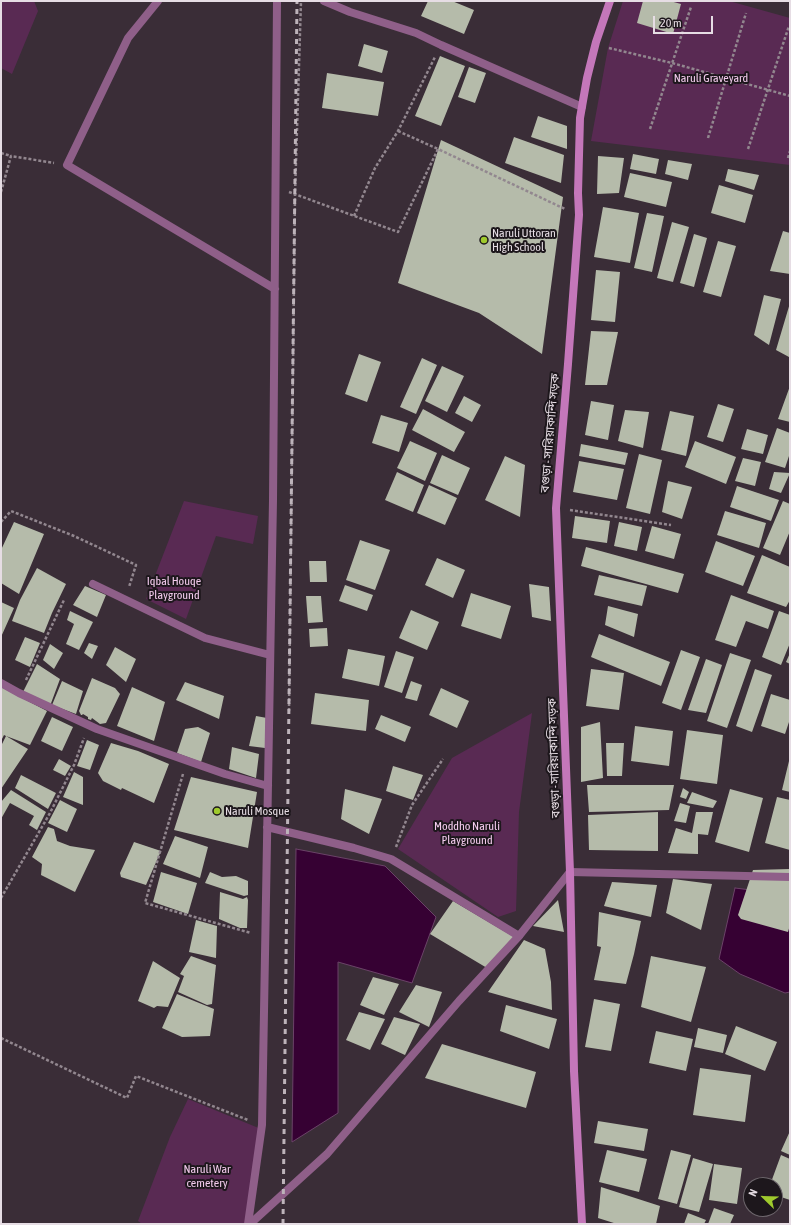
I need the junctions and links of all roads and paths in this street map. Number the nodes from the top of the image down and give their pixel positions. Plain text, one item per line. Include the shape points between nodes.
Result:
1 (158, 1) edge
2 (277, 1) edge
3 (301, 1) edge
4 (324, 1) edge
5 (610, 1) edge
6 (691, 7) dead end
7 (746, 13) dead end
8 (789, 26) edge
9 (596, 42) junction
10 (441, 45) junction
11 (672, 64) junction
12 (726, 79) junction
13 (768, 90) junction
14 (790, 96) edge
15 (582, 106) junction
16 (650, 130) dead end
17 (398, 131) junction
18 (708, 138) dead end
19 (438, 148) junction
20 (748, 149) dead end
21 (790, 151) edge
22 (1, 153) edge
23 (11, 156) junction
24 (788, 158) dead end
25 (67, 165) junction
26 (276, 187) junction
27 (1, 192) edge
28 (295, 194) junction
29 (579, 215) junction
30 (354, 216) junction
31 (275, 290) junction
32 (556, 508) junction
33 (1, 522) edge
34 (671, 525) dead end
35 (93, 584) dead end
36 (125, 599) junction
37 (64, 600) dead end
38 (270, 655) junction
39 (1, 683) edge
40 (19, 694) junction
41 (289, 712) dead end
42 (89, 724) junction
43 (443, 759) dead end
44 (187, 760) junction
45 (268, 786) junction
46 (267, 827) junction
47 (391, 859) junction
48 (570, 872) junction
49 (790, 877) edge
50 (1, 898) edge
51 (519, 936) junction
52 (265, 937) junction
53 (1, 1038) edge
54 (262, 1125) junction
55 (249, 1224) edge
56 (582, 1224) edge

1 - 25 street via 128,38
2 - 26 street
3 - 28 path
4 - 10 street via 416,33
5 - 9 main road, বগুড়া - সারিয়াকান্দি সড়ক
6 - 11 path
7 - 12 path
8 - 13 path
9 - 11 path via 608,48
9 - 15 main road, বগুড়া - সারিয়াকান্দি সড়ক
10 - 15 street
10 - 17 path
11 - 12 path
11 - 16 path
12 - 13 path
12 - 18 path
13 - 14 path
13 - 20 path
15 - 29 main road, বগুড়া - সারিয়াকান্দি সড়ক via 579,134
17 - 19 path
17 - 30 path via 374,168
19 - 29 path
19 - 30 path via 398,232
21 - 24 path
22 - 23 path
23 - 25 path
23 - 27 path
25 - 31 street
26 - 28 path
26 - 31 street
28 - 30 path
28 - 41 path
29 - 32 main road, বগুড়া - সারিয়াকান্দি সড়ক
31 - 38 street
32 - 34 path
32 - 48 main road, বগুড়া - সারিয়াকান্দি সড়ক
33 - 36 path via 11,511 74,536 136,565
35 - 36 street
36 - 38 street via 205,638
37 - 40 path
38 - 45 street
39 - 40 street
40 - 42 street
42 - 44 street
42 - 50 path via 74,765 50,813
43 - 47 path via 412,805
44 - 45 street
44 - 52 path via 145,903
45 - 46 street
46 - 47 street
46 - 52 street
47 - 51 street
48 - 49 street
48 - 51 street
48 - 56 main road, বগুড়া - সারিয়াকান্দি সড়ক via 574,1071
51 - 55 street via 326,1154
52 - 54 street
53 - 54 path via 127,1098 136,1076
54 - 55 street

